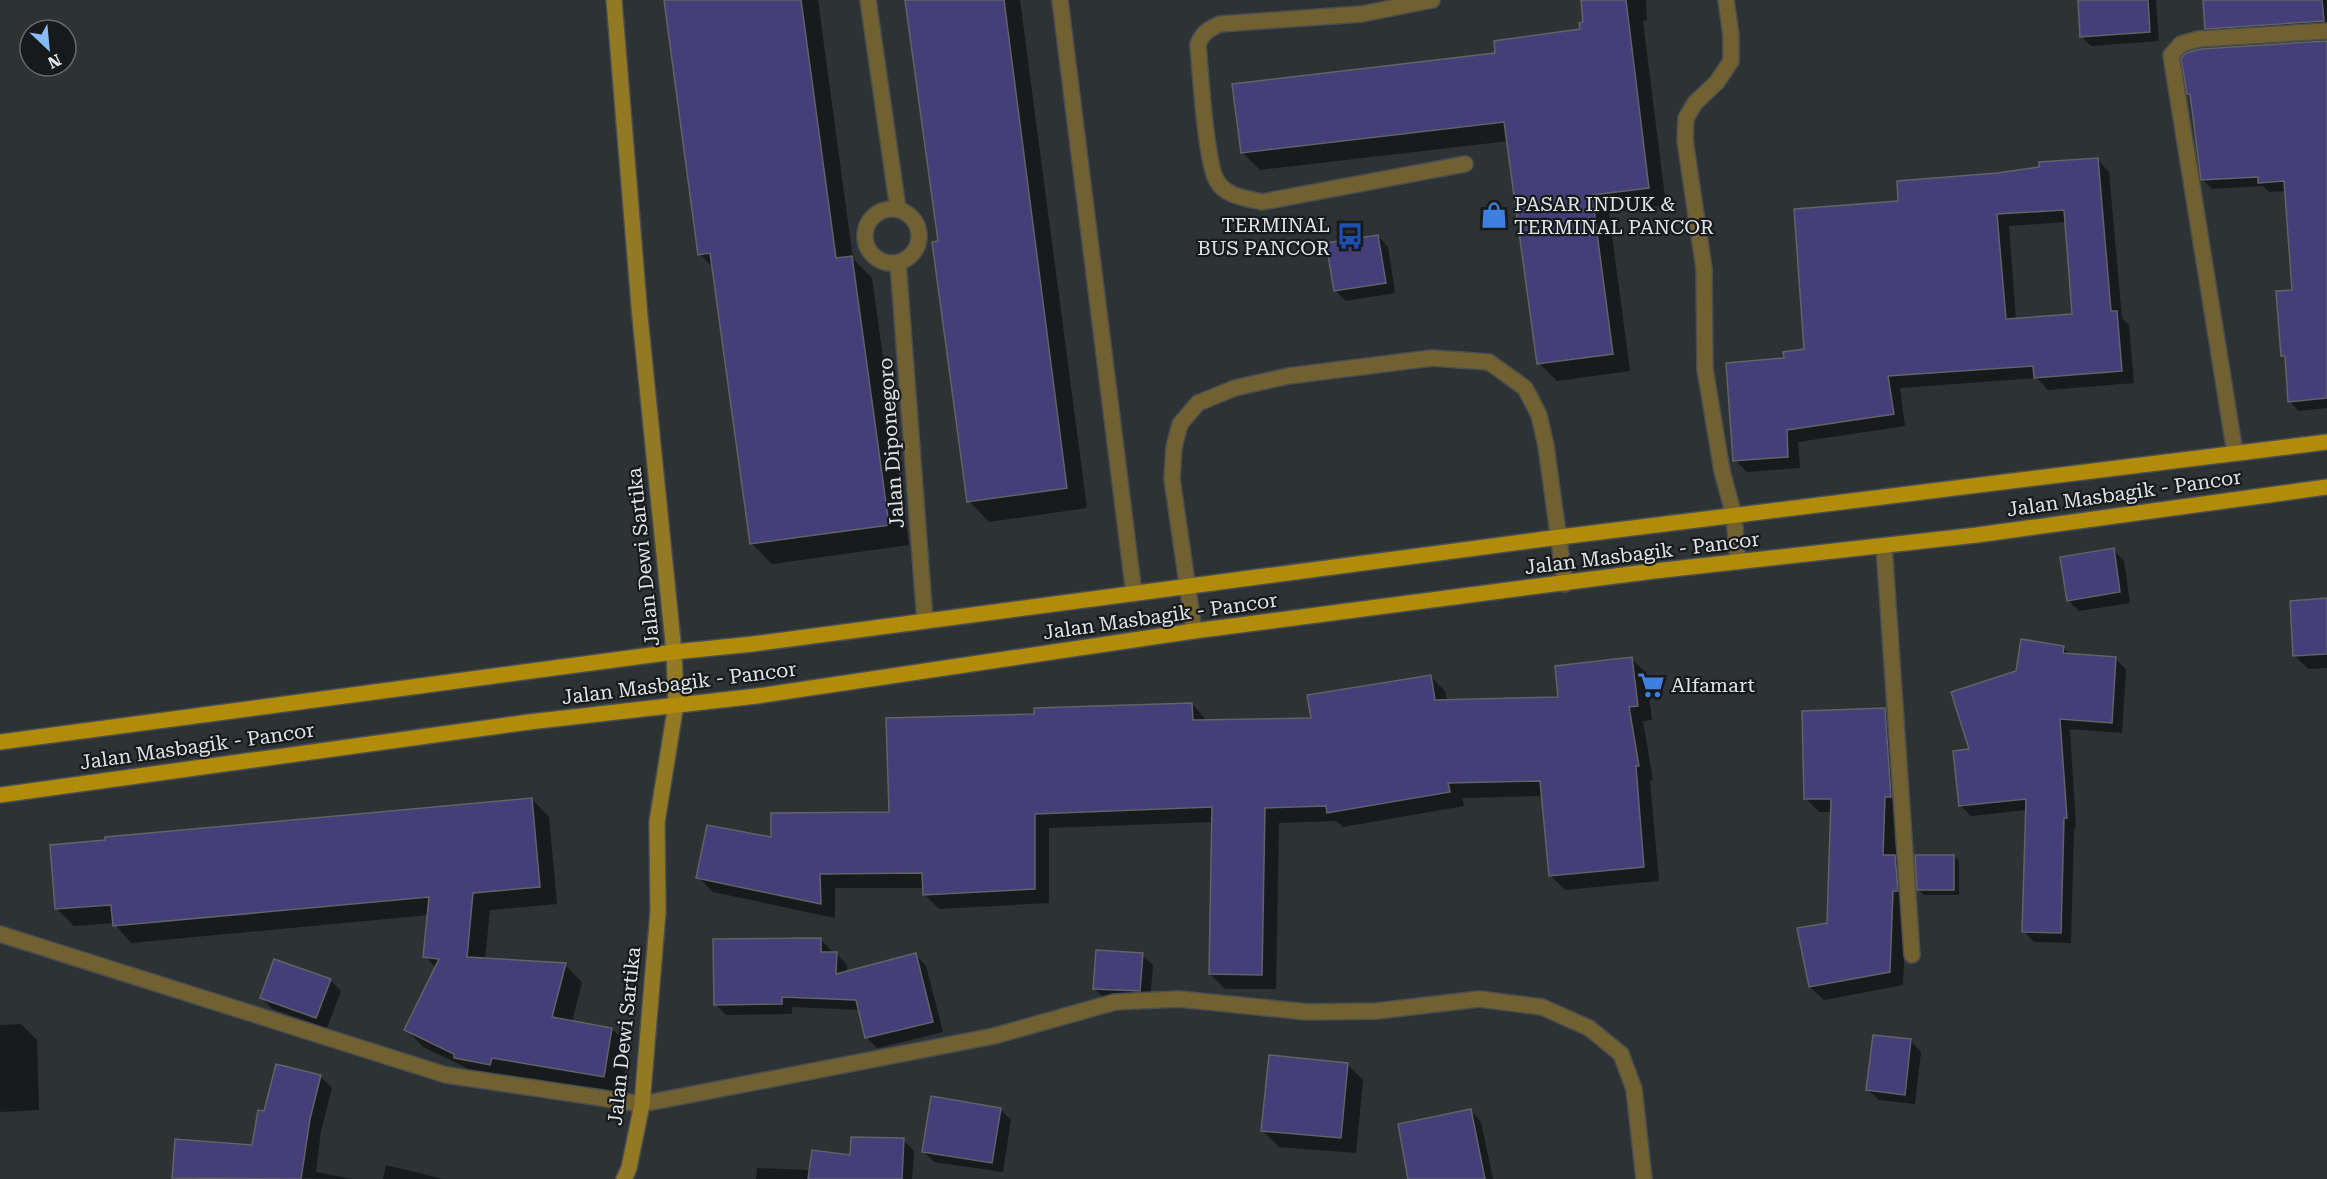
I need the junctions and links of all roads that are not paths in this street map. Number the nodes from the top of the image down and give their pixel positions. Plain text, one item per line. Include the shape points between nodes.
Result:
1 (615, 0) edge
2 (868, 0) edge
3 (1060, 0) edge
4 (1432, 0) edge
5 (1726, 0) edge
6 (2327, 31) edge
7 (1465, 164) dead end
8 (898, 209) junction
9 (898, 263) junction
10 (2327, 442) edge
11 (2235, 453) junction
12 (2327, 487) edge
13 (1734, 516) junction
14 (1560, 537) junction
15 (1884, 546) junction
16 (1738, 562) junction
17 (1565, 584) junction
18 (1187, 586) junction
19 (1134, 594) junction
20 (925, 621) junction
21 (1194, 631) junction
22 (674, 652) junction
23 (676, 704) junction
24 (0, 742) edge
25 (0, 795) edge
26 (0, 934) edge
27 (1912, 955) dead end
28 (642, 1104) junction
29 (629, 1175) edge
30 (1644, 1179) edge

1 - 22 street, Jalan Dewi Sartika via 640,317
2 - 8 street
3 - 19 street
4 - 7 street via 1362,14 1220,24 1202,34 1198,44 1210,159 1217,182 1233,196 1262,202
5 - 13 street via 1731,60 1686,118 1685,140 1704,269 1705,369 1722,471
6 - 11 street via 2199,39 2181,44 2171,55
8 - 9 street via 916,224 919,236 917,248
8 - 9 street via 874,214 864,236 874,258
9 - 20 street, Jalan Diponegoro
10 - 11 main road, Jalan Masbagik - Pancor
11 - 13 main road, Jalan Masbagik - Pancor
12 - 15 main road, Jalan Masbagik - Pancor
13 - 14 main road, Jalan Masbagik - Pancor
13 - 16 street
14 - 17 street
14 - 18 main road, Jalan Masbagik - Pancor
14 - 18 street via 1539,415 1525,388 1489,362 1432,358 1288,376 1235,388 1198,403 1180,424 1172,479
15 - 16 main road, Jalan Masbagik - Pancor
15 - 27 street
16 - 17 main road, Jalan Masbagik - Pancor
17 - 21 main road, Jalan Masbagik - Pancor
18 - 19 main road, Jalan Masbagik - Pancor
18 - 21 street
19 - 20 main road, Jalan Masbagik - Pancor
20 - 22 main road, Jalan Masbagik - Pancor
21 - 23 main road, Jalan Masbagik - Pancor via 757,696
22 - 23 street, Jalan Dewi Sartika
22 - 24 main road, Jalan Masbagik - Pancor
23 - 25 main road, Jalan Masbagik - Pancor
23 - 28 street, Jalan Dewi Sartika via 657,822 658,912
26 - 28 street via 446,1076
28 - 29 street, Jalan Dewi Sartika
28 - 30 street via 994,1036 1115,1002 1179,999 1308,1012 1377,1011 1479,999 1542,1007 1589,1028 1621,1054 1634,1089

